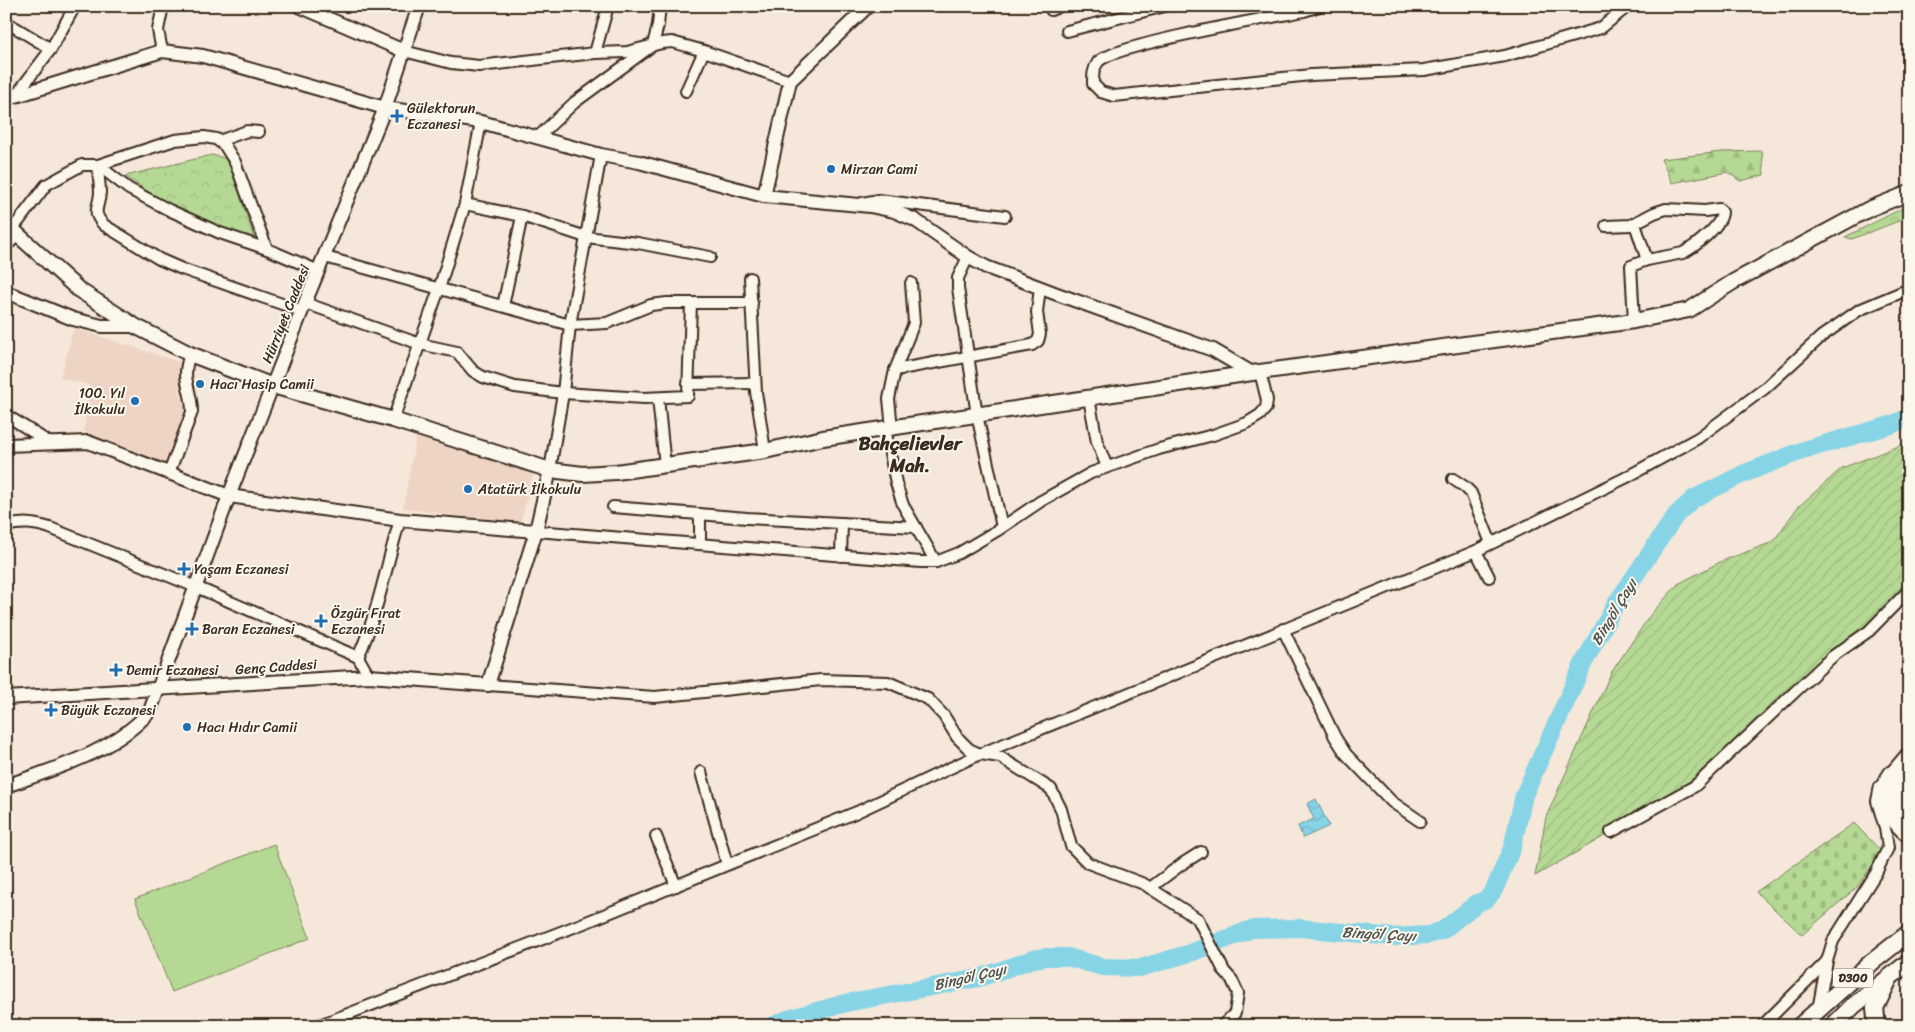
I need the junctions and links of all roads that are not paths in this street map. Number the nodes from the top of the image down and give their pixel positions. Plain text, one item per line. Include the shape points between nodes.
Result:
1 (75, 6) edge
2 (163, 6) edge
3 (299, 6) edge
4 (419, 6) edge
5 (608, 6) edge
6 (660, 6) edge
7 (868, 6) edge
8 (1165, 6) edge
9 (1319, 6) edge
10 (1628, 6) edge
11 (6, 22) edge
12 (1067, 31) dead end
13 (653, 45) junction
14 (51, 49) junction
15 (162, 51) junction
16 (404, 51) junction
17 (704, 51) junction
18 (595, 53) junction
19 (790, 81) junction
20 (686, 91) dead end
21 (11, 97) edge
22 (385, 108) junction
23 (481, 122) junction
24 (259, 132) dead end
25 (539, 136) junction
26 (219, 141) junction
27 (601, 155) junction
28 (98, 165) junction
29 (1909, 193) edge
30 (764, 196) junction
31 (465, 204) junction
32 (858, 204) junction
33 (522, 216) junction
34 (1005, 216) dead end
35 (1635, 224) junction
36 (1606, 226) dead end
37 (12, 229) edge
38 (586, 237) junction
39 (6, 246) edge
40 (267, 249) junction
41 (325, 257) junction
42 (710, 257) dead end
43 (968, 257) junction
44 (1646, 260) junction
45 (319, 271) junction
46 (750, 278) dead end
47 (911, 283) dead end
48 (1040, 288) junction
49 (1909, 288) edge
50 (439, 289) junction
51 (6, 292) edge
52 (691, 303) junction
53 (752, 304) junction
54 (503, 306) junction
55 (304, 307) junction
56 (1634, 321) junction
57 (570, 324) junction
58 (135, 326) junction
59 (420, 344) junction
60 (190, 354) junction
61 (969, 356) junction
62 (895, 370) junction
63 (1256, 372) junction
64 (755, 383) junction
65 (688, 384) junction
66 (274, 386) junction
67 (564, 393) junction
68 (658, 398) junction
69 (1089, 398) junction
70 (6, 415) edge
71 (977, 415) junction
72 (393, 420) junction
73 (889, 428) junction
74 (50, 443) junction
75 (6, 445) edge
76 (765, 451) junction
77 (665, 466) junction
78 (1108, 467) junction
79 (550, 470) junction
80 (168, 473) junction
81 (1453, 479) dead end
82 (229, 496) junction
83 (613, 507) dead end
84 (700, 514) junction
85 (400, 520) junction
86 (842, 523) junction
87 (6, 526) edge
88 (916, 527) junction
89 (1002, 528) junction
90 (536, 531) junction
91 (1491, 543) junction
92 (700, 544) junction
93 (1476, 551) junction
94 (841, 556) junction
95 (936, 562) junction
96 (1489, 577) dead end
97 (196, 587) junction
98 (1909, 590) edge
99 (1282, 629) junction
100 (358, 657) junction
101 (369, 676) junction
102 (488, 685) junction
103 (158, 689) junction
104 (6, 698) edge
105 (980, 754) junction
106 (1909, 754) edge
107 (701, 772) dead end
108 (1892, 774) junction
109 (6, 786) edge
110 (1909, 816) edge
111 (1420, 821) dead end
112 (1611, 832) dead end
113 (1909, 834) edge
114 (656, 836) dead end
115 (1201, 852) dead end
116 (727, 864) junction
117 (676, 886) junction
118 (1150, 888) junction
119 (1909, 933) edge
120 (1827, 961) junction
121 (1909, 962) edge
122 (1890, 976) junction
123 (1818, 1010) junction
124 (317, 1026) edge
125 (1222, 1026) edge
126 (1762, 1026) edge
127 (1800, 1026) edge
128 (1833, 1026) edge
129 (1877, 1026) edge

1 - 14 street
2 - 15 street via 158,30
3 - 16 street
4 - 16 street, Hürriyet Caddesi
5 - 18 street
6 - 13 street
7 - 19 street
8 - 12 street
9 - 10 street via 1119,52 1099,61 1092,73 1093,84 1101,92 1114,96 1310,75 1424,70 1504,56 1601,28
11 - 14 street
13 - 17 street via 672,42
13 - 18 street via 627,52
13 - 25 street via 575,102
14 - 21 street
15 - 21 street
15 - 22 street via 203,56
16 - 18 street via 451,63 480,66
16 - 22 street, Hürriyet Caddesi
17 - 19 street
17 - 20 street
19 - 30 street
22 - 23 street
22 - 41 street, Hürriyet Caddesi
23 - 25 street
23 - 31 street
24 - 26 street via 247,131
25 - 27 street
26 - 28 street via 204,137 175,140
26 - 40 street via 236,162
27 - 30 street
27 - 38 street
28 - 37 street via 82,165 46,185
28 - 40 street via 129,189 169,210 220,233
28 - 55 street via 100,193 96,209 97,218 104,225 159,259 182,269
29 - 56 main road via 1869,209 1733,282 1689,310
30 - 32 street
31 - 33 street
31 - 50 street
32 - 34 street via 879,200
32 - 43 street via 906,216
33 - 38 street
33 - 54 street
35 - 36 street
35 - 44 street
35 - 44 street via 1666,209 1719,209 1722,212 1716,225 1688,250
37 - 39 street
37 - 58 main road via 79,290
38 - 42 street
38 - 57 street
40 - 45 street
41 - 45 street, Hürriyet Caddesi
41 - 50 street
43 - 48 street
43 - 61 street via 958,283
44 - 56 street via 1631,266
45 - 55 street, Hürriyet Caddesi
46 - 53 street
47 - 62 street via 914,323
48 - 61 street via 1037,312 1040,334 1035,343
48 - 63 street via 1213,350
49 - 91 street via 1859,310 1829,330 1764,389 1698,438 1625,478
50 - 54 street
50 - 59 street
51 - 58 street via 73,319 102,326
52 - 53 street
52 - 57 street via 651,305 607,322
52 - 65 street
53 - 64 street
54 - 57 street
55 - 59 street
55 - 66 street, Hürriyet Caddesi
56 - 63 main road
57 - 67 street
58 - 60 main road
59 - 67 street via 457,352 473,371 494,381
59 - 72 street
60 - 66 main road
60 - 80 street via 185,379 192,412
61 - 62 street
61 - 71 street
62 - 73 street
63 - 69 main road
63 - 78 street via 1267,400 1260,415 1213,435
64 - 65 street
64 - 76 street
65 - 68 street via 688,396
66 - 72 main road
66 - 82 street, Hürriyet Caddesi
67 - 68 street
67 - 79 street
68 - 77 street
69 - 71 main road
69 - 78 street via 1093,428
70 - 74 street
71 - 73 main road
71 - 89 street
72 - 79 main road
73 - 76 main road
73 - 88 street via 896,483
74 - 75 street
74 - 80 street via 88,442
76 - 77 main road
77 - 79 main road via 583,474
78 - 89 street via 1041,501
79 - 90 street
80 - 82 street
81 - 91 street via 1471,493
82 - 85 street
82 - 97 street, Hürriyet Caddesi
83 - 84 street
84 - 86 street
84 - 92 street
85 - 90 street
85 - 100 street via 370,631
86 - 88 street
86 - 94 street
87 - 97 street via 35,523
88 - 95 street
89 - 95 street via 959,553
90 - 92 street
90 - 102 street
91 - 93 street
92 - 94 street
93 - 96 street
93 - 99 street
94 - 95 street
97 - 100 street
97 - 103 street, Hürriyet Caddesi
98 - 112 street via 1869,631 1833,656 1695,786
99 - 105 street
99 - 111 street via 1346,754 1392,802
100 - 101 street
101 - 102 street, Genç Caddesi
101 - 103 street, Genç Caddesi
102 - 105 street via 655,697 820,680 888,682 928,699 957,737 969,749
103 - 104 street, Genç Caddesi
103 - 109 street, Hürriyet Caddesi via 150,711 137,726 122,736 97,751
105 - 116 street via 857,812
105 - 118 street via 1000,757 1051,789 1062,809 1071,846 1088,863
106 - 108 main road
107 - 116 street
108 - 110 highway via 1900,802
108 - 113 highway via 1885,792 1891,816
108 - 120 street via 1881,781 1877,801 1888,848 1833,941
114 - 117 street
115 - 118 street
116 - 117 street
117 - 124 street
118 - 125 street via 1198,919 1224,971 1232,980 1238,993 1235,1013
119 - 123 highway, D300
120 - 123 street
120 - 126 street
121 - 122 highway, D300
122 - 128 highway, D300
122 - 129 highway via 1875,1008
123 - 127 highway, D300

